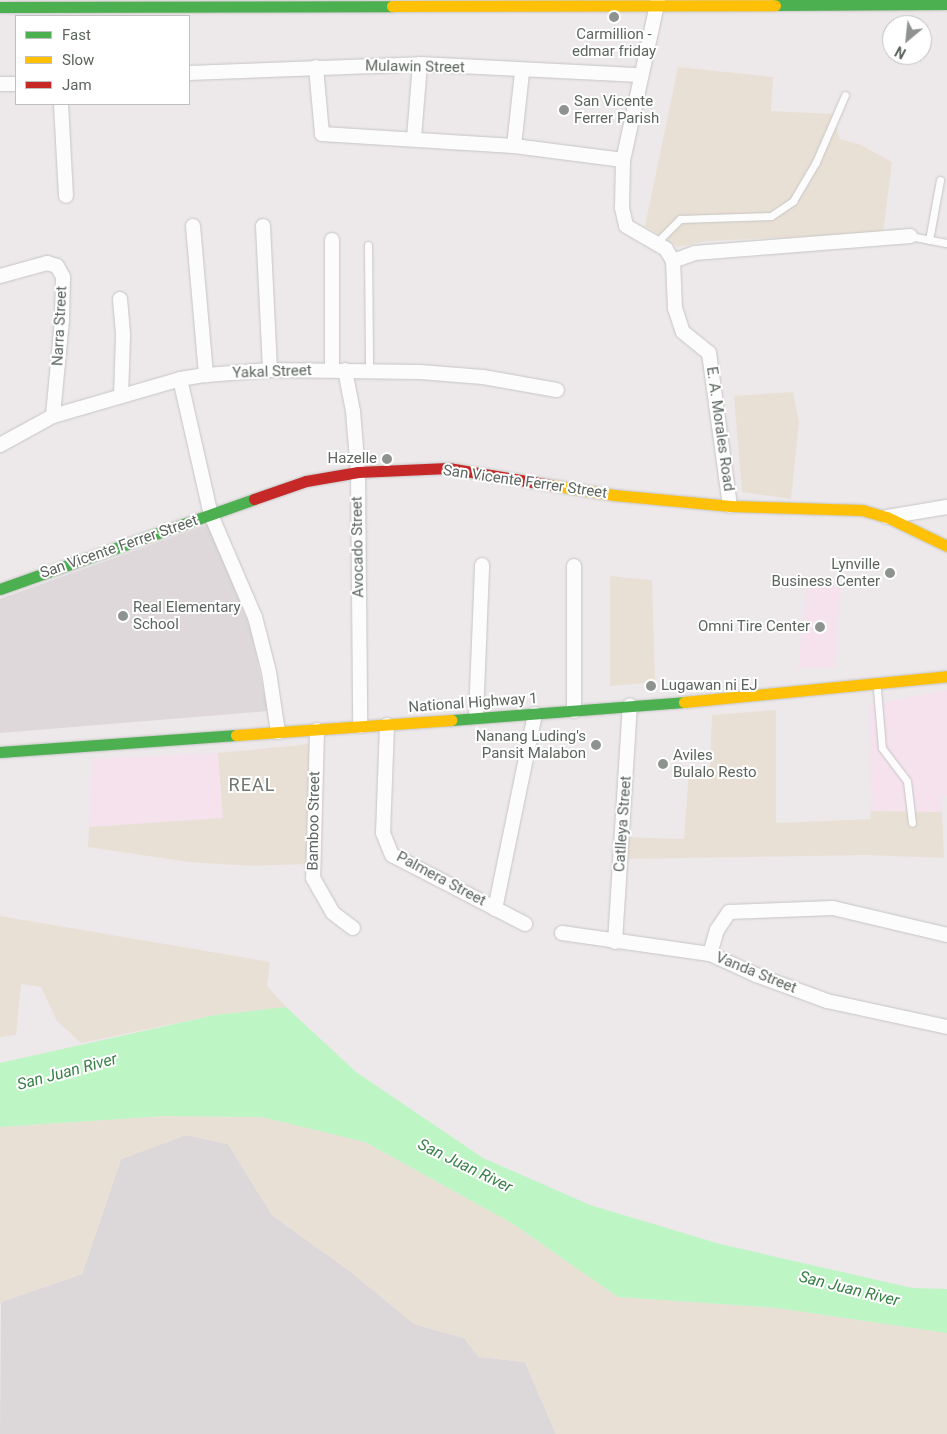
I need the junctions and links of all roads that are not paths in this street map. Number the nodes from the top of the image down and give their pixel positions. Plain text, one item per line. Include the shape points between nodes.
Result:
1 (658, 3) edge
2 (947, 4) edge
3 (0, 7) edge
4 (420, 64) junction
5 (316, 67) junction
6 (190, 72) edge
7 (522, 72) junction
8 (640, 75) junction
9 (0, 84) edge
10 (15, 84) edge
11 (845, 95) dead end
12 (61, 105) edge
13 (414, 138) junction
14 (514, 146) junction
15 (623, 160) junction
16 (940, 180) dead end
17 (66, 196) dead end
18 (193, 226) dead end
19 (263, 226) dead end
20 (910, 236) joint
21 (332, 240) dead end
22 (929, 240) junction
23 (368, 244) dead end
24 (656, 244) junction
25 (947, 244) edge
26 (674, 261) junction
27 (0, 276) edge
28 (120, 299) dead end
29 (270, 370) junction
30 (338, 370) junction
31 (370, 371) junction
32 (206, 375) junction
33 (180, 379) junction
34 (556, 390) dead end
35 (120, 396) junction
36 (53, 416) junction
37 (0, 445) edge
38 (358, 472) junction
39 (730, 506) junction
40 (947, 507) edge
41 (211, 515) junction
42 (887, 517) junction
43 (947, 546) edge
44 (482, 565) dead end
45 (574, 566) dead end
46 (0, 589) edge
47 (947, 676) edge
48 (877, 684) junction
49 (630, 705) junction
50 (574, 711) junction
51 (535, 714) junction
52 (476, 717) junction
53 (387, 725) junction
54 (360, 726) junction
55 (317, 730) junction
56 (278, 732) junction
57 (0, 752) edge
58 (912, 823) dead end
59 (495, 908) junction
60 (525, 924) dead end
61 (353, 928) dead end
62 (562, 933) dead end
63 (947, 935) edge
64 (615, 942) junction
65 (710, 954) junction
66 (947, 1027) edge

1 - 2 main road
1 - 3 main road
1 - 8 street
4 - 5 street, Mulawin Street
4 - 7 street, Mulawin Street
4 - 13 street
5 - 6 street, Mulawin Street
5 - 13 street via 322,134
7 - 8 street, Mulawin Street
7 - 14 street
8 - 15 street
9 - 10 street
11 - 24 lane via 816,162 793,202 770,216 680,219
12 - 17 street
13 - 14 street
14 - 15 street
15 - 24 street via 622,208 626,226
16 - 22 lane
18 - 32 street
19 - 29 street
20 - 22 lane
20 - 26 street via 695,252
21 - 30 street, Avocado Street
22 - 25 lane
23 - 31 lane
24 - 26 street via 666,249
26 - 39 street, E. A. Morales Road via 676,308 683,332 709,353
27 - 36 street, Narra Street via 47,263 57,266 62,277 62,320
28 - 35 street via 123,336
29 - 30 street, Yakal Street
29 - 32 street, Yakal Street
30 - 31 street, Yakal Street
30 - 38 street, Avocado Street via 353,410
31 - 34 street, Yakal Street via 483,377
32 - 33 street, Yakal Street
33 - 35 street, Yakal Street
33 - 41 street
35 - 36 street, Yakal Street
36 - 37 street, Yakal Street
38 - 39 main road, San Vicente Ferrer Street via 448,468 614,495
38 - 41 main road, San Vicente Ferrer Street via 306,481
38 - 54 street, Avocado Street
39 - 42 main road, San Vicente Ferrer Street via 862,510
40 - 42 street, San Vicente Ferrer Street
41 - 46 main road, San Vicente Ferrer Street
41 - 56 street via 255,616 269,672
42 - 43 main road
44 - 52 street
45 - 50 street
47 - 48 main road, National Highway 1
48 - 49 main road, National Highway 1
48 - 58 lane via 882,748 907,781
49 - 50 main road, National Highway 1
49 - 64 street, Catlleya Street
50 - 51 main road, National Highway 1
51 - 52 main road, National Highway 1
51 - 59 street
52 - 53 main road, National Highway 1
53 - 54 main road, National Highway 1
53 - 59 street, Palmera Street via 384,833 392,855
54 - 55 main road, National Highway 1
55 - 56 main road, National Highway 1
55 - 61 street, Bamboo Street via 313,878 333,913
56 - 57 main road, National Highway 1
59 - 60 street, Palmera Street
62 - 64 street, Vanda Street
63 - 65 street via 833,908 729,912 717,930
64 - 65 street, Vanda Street
65 - 66 street, Vanda Street via 756,976 827,1001

